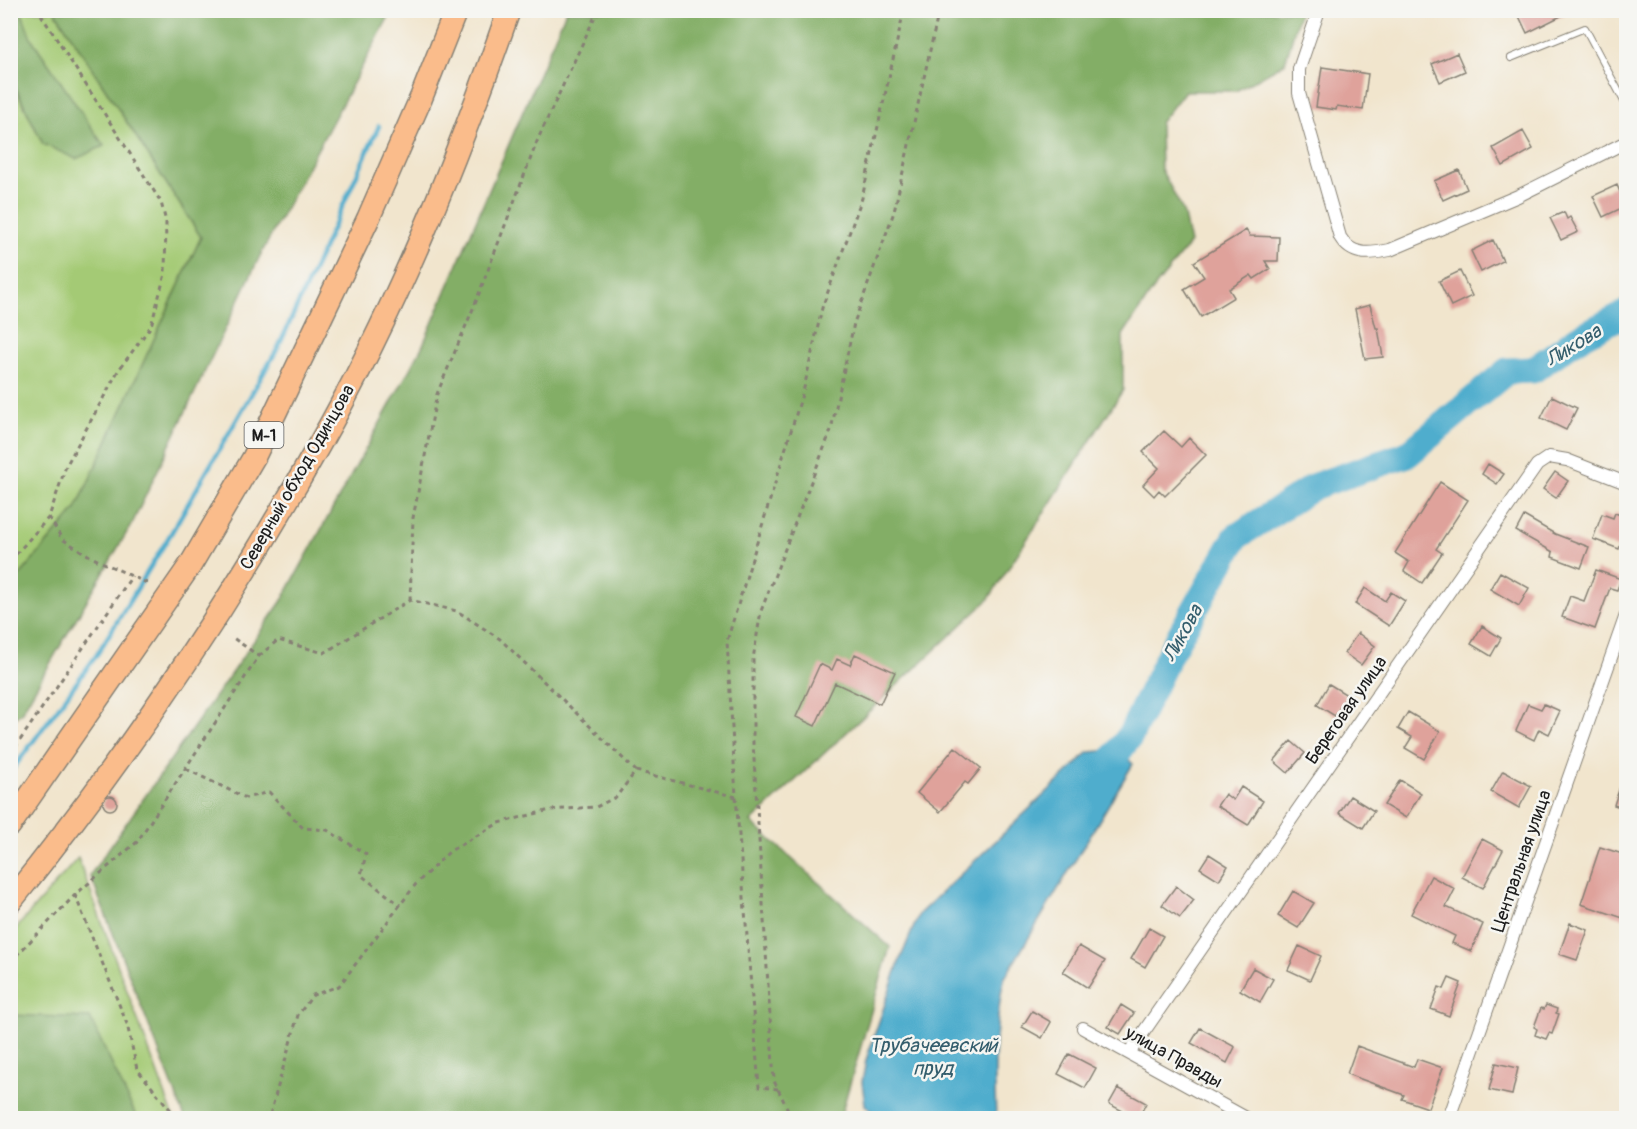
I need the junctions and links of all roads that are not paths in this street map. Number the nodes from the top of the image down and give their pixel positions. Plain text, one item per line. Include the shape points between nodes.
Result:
1 (456, 10) edge
2 (509, 10) edge
3 (1319, 10) edge
4 (1511, 58) dead end
5 (1626, 105) edge
6 (1626, 142) edge
7 (1626, 483) edge
8 (1626, 615) edge
9 (10, 825) edge
10 (10, 902) edge
11 (1083, 1028) dead end
12 (1129, 1053) junction
13 (1246, 1119) edge
14 (1449, 1119) edge

1 - 9 highway, М-1 via 368,219 254,457 191,564
2 - 10 highway, Северный обход Одинцова via 472,117 396,294 320,444 183,670
3 - 6 street via 1299,69 1299,93 1340,237 1356,253 1390,250 1518,196
4 - 5 lane via 1585,28
7 - 12 street, Береговая улица via 1567,460 1549,457 1537,465
8 - 14 street, Центральная улица
11 - 12 street, улица Правды
12 - 13 street, улица Правды

